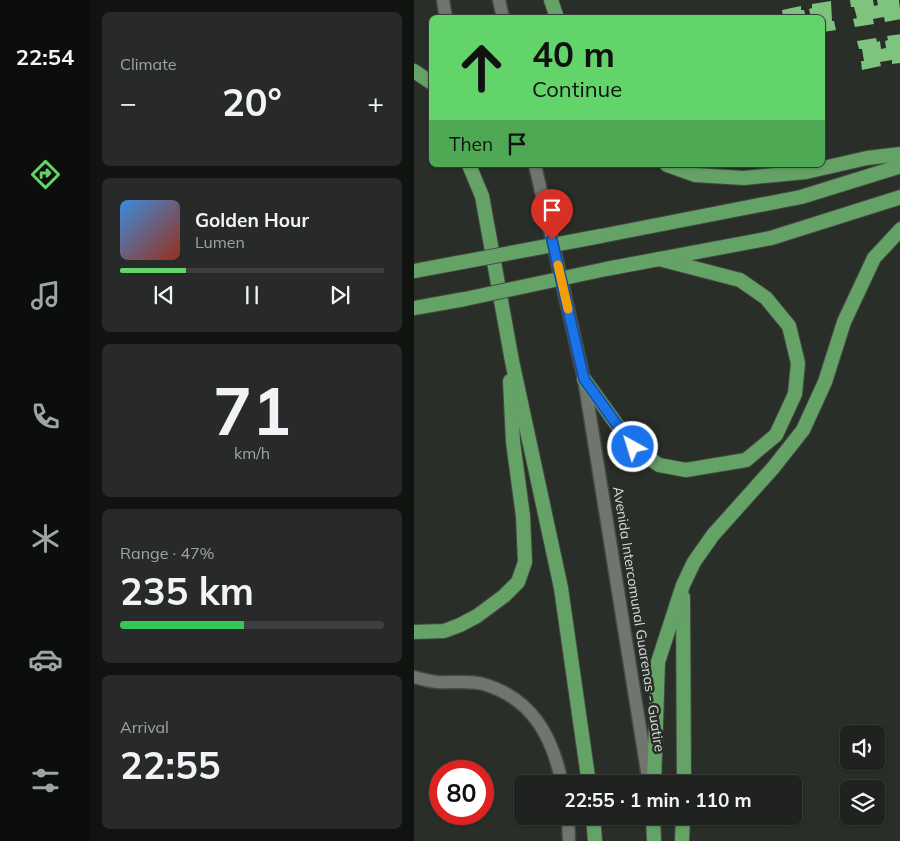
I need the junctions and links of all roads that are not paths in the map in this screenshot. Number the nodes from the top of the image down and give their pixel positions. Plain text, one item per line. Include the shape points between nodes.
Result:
1 (443, 0) edge
2 (499, 0) edge
3 (551, 0) edge
4 (446, 15) edge
5 (502, 15) edge
6 (556, 15) edge
7 (414, 71) edge
8 (429, 81) edge
9 (900, 154) edge
10 (900, 166) edge
11 (470, 167) edge
12 (476, 167) edge
13 (536, 167) edge
14 (673, 167) edge
15 (482, 196) junction
16 (900, 197) edge
17 (900, 229) edge
18 (659, 259) junction
19 (414, 271) edge
20 (414, 308) edge
21 (512, 360) junction
22 (584, 379) junction
23 (683, 586) junction
24 (414, 632) edge
25 (414, 677) edge
26 (560, 775) edge
27 (588, 775) edge
28 (648, 775) edge
29 (654, 775) edge
30 (684, 775) edge
31 (568, 825) edge
32 (594, 825) edge
33 (653, 825) edge
34 (683, 825) edge
35 (569, 841) edge
36 (595, 841) edge
37 (654, 841) edge
38 (682, 841) edge

1 - 4 main road
2 - 5 main road
3 - 6 highway
7 - 8 highway
9 - 14 highway via 806,172 744,178 695,175
10 - 19 highway, bridge via 801,197
11 - 15 highway
12 - 15 main road
13 - 22 main road, Avenida Intercomunal Guarenas - Guatire
15 - 21 highway
16 - 18 highway via 771,238
17 - 23 highway via 874,258 844,322 825,382 803,430 774,468 713,535 694,562
18 - 20 highway, bridge
18 - 22 highway via 740,280 766,298 789,326 798,363 795,394 776,435 746,460 686,470 659,465 633,447
21 - 24 highway via 509,386 525,562 518,582 504,596 460,625 444,630
21 - 27 highway via 561,588
22 - 28 main road, Avenida Intercomunal Guarenas - Guatire
23 - 29 highway via 658,662
23 - 30 highway
25 - 26 main road via 436,682 482,684 521,704 550,739
31 - 35 main road
32 - 36 highway
33 - 37 highway
34 - 38 highway

